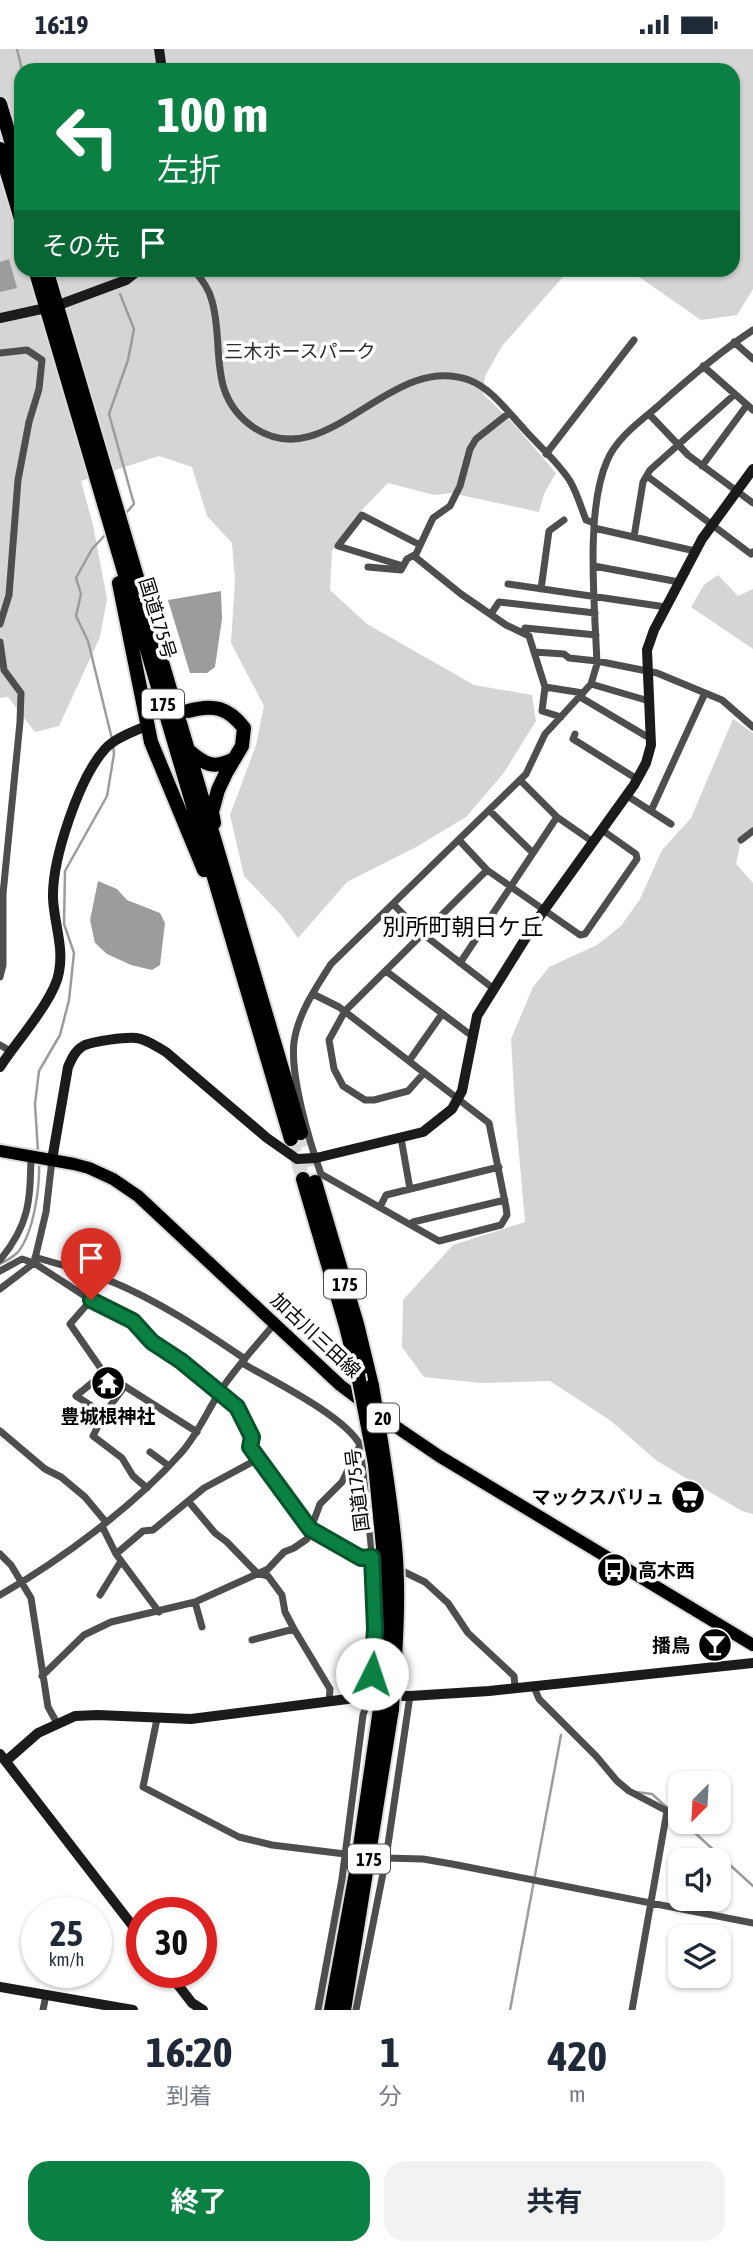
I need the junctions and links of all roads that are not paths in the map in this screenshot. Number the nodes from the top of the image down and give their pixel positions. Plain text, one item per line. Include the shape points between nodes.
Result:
1 (0, 104) edge
2 (0, 149) edge
3 (14, 151) edge
4 (14, 196) edge
5 (38, 277) edge
6 (47, 277) edge
7 (131, 277) edge
8 (200, 277) edge
9 (51, 307) junction
10 (0, 318) edge
11 (753, 330) edge
12 (634, 340) dead end
13 (734, 342) junction
14 (0, 353) edge
15 (753, 359) edge
16 (703, 366) junction
17 (735, 394) junction
18 (750, 408) edge
19 (509, 413) junction
20 (649, 414) junction
21 (677, 446) junction
22 (546, 454) junction
23 (702, 466) junction
24 (753, 469) edge
25 (647, 476) junction
26 (737, 491) junction
27 (753, 503) edge
28 (108, 520) junction
29 (564, 520) dead end
30 (594, 526) junction
31 (711, 526) junction
32 (634, 537) junction
33 (420, 545) junction
34 (695, 551) junction
35 (753, 552) edge
36 (414, 556) junction
37 (403, 566) junction
38 (594, 566) junction
39 (368, 567) dead end
40 (679, 582) junction
41 (508, 584) dead end
42 (541, 589) junction
43 (595, 598) junction
44 (666, 607) junction
45 (595, 613) junction
46 (491, 614) junction
47 (0, 624) edge
48 (523, 633) junction
49 (596, 635) junction
50 (0, 642) edge
51 (534, 652) junction
52 (597, 661) junction
53 (648, 673) junction
54 (591, 684) junction
55 (545, 687) junction
56 (705, 693) junction
57 (582, 695) junction
58 (649, 701) junction
59 (188, 711) dead end
60 (561, 717) junction
61 (153, 723) junction
62 (753, 727) edge
63 (575, 734) dead end
64 (650, 736) junction
65 (188, 750) junction
66 (236, 758) junction
67 (637, 779) junction
68 (520, 780) junction
69 (626, 795) junction
70 (489, 810) junction
71 (651, 811) junction
72 (557, 817) junction
73 (671, 824) dead end
74 (602, 830) junction
75 (753, 831) edge
76 (459, 840) junction
77 (741, 840) dead end
78 (593, 842) junction
79 (533, 853) junction
80 (222, 870) junction
81 (487, 870) junction
82 (510, 886) junction
83 (393, 904) junction
84 (545, 910) junction
85 (225, 915) junction
86 (423, 934) junction
87 (460, 963) junction
88 (386, 971) junction
89 (0, 977) edge
90 (494, 989) junction
91 (313, 994) junction
92 (345, 1011) junction
93 (442, 1014) junction
94 (474, 1034) junction
95 (5, 1048) edge
96 (408, 1061) junction
97 (0, 1067) edge
98 (424, 1073) junction
99 (458, 1099) junction
100 (401, 1138) junction
101 (0, 1151) edge
102 (40, 1157) junction
103 (316, 1158) junction
104 (499, 1167) junction
105 (410, 1189) junction
106 (505, 1200) junction
107 (380, 1207) junction
108 (411, 1225) junction
109 (0, 1260) edge
110 (34, 1260) junction
111 (0, 1271) edge
112 (0, 1289) edge
113 (91, 1300) junction
114 (275, 1323) junction
115 (243, 1361) junction
116 (104, 1373) junction
117 (125, 1386) junction
118 (220, 1392) junction
119 (104, 1414) junction
120 (371, 1426) dead end
121 (0, 1431) edge
122 (197, 1432) junction
123 (360, 1445) junction
124 (150, 1452) dead end
125 (258, 1459) junction
126 (169, 1466) junction
127 (147, 1488) junction
128 (189, 1502) junction
129 (104, 1523) junction
130 (310, 1529) junction
131 (116, 1553) junction
132 (0, 1554) edge
133 (372, 1557) junction
134 (121, 1561) junction
135 (257, 1573) junction
136 (23, 1582) junction
137 (0, 1595) edge
138 (100, 1595) dead end
139 (195, 1602) junction
140 (159, 1612) junction
141 (202, 1627) dead end
142 (294, 1629) junction
143 (252, 1640) dead end
144 (753, 1645) edge
145 (753, 1663) edge
146 (42, 1676) junction
147 (515, 1687) junction
148 (534, 1687) junction
149 (371, 1696) junction
150 (410, 1696) junction
151 (329, 1702) junction
152 (386, 1709) junction
153 (157, 1719) junction
154 (57, 1723) junction
155 (2, 1760) edge
156 (345, 1854) junction
157 (385, 1858) junction
158 (652, 1905) junction
159 (126, 1918) edge
160 (753, 1923) edge
161 (0, 1987) edge
162 (178, 1988) edge
163 (46, 1995) junction
164 (189, 2007) edge
165 (43, 2010) edge
166 (133, 2010) edge
167 (203, 2010) edge
168 (318, 2010) edge
169 (331, 2010) edge
170 (344, 2010) edge
171 (356, 2010) edge
172 (632, 2010) edge

1 - 3 highway
2 - 4 highway
5 - 9 highway, 国道175号 / 175
6 - 9 highway, 国道175号 / 175
7 - 9 street
8 - 19 street via 212,298 224,391 241,417 271,436 290,439 327,431 400,387 435,375 481,386
9 - 10 street
9 - 28 highway, 国道175号 / 175
9 - 65 highway, 国道175号 / 175
11 - 13 street
12 - 22 street
13 - 15 street
13 - 16 street
14 - 47 street via 27,350 42,360 18,479 9,595
16 - 17 street
16 - 20 street
17 - 18 street
17 - 21 street
18 - 23 street
19 - 22 street
19 - 33 street via 475,439 450,506 433,518
20 - 21 street
20 - 30 street via 615,446 607,461
21 - 23 street
21 - 25 street
22 - 30 street via 569,480 586,520
23 - 26 street
24 - 26 street
25 - 31 street
25 - 32 street
26 - 27 street
26 - 31 street
28 - 61 highway
28 - 85 highway, 国道175号 / 175
29 - 42 street via 549,531
30 - 32 street
30 - 38 street
31 - 34 street
31 - 35 street
32 - 34 street
33 - 36 street
33 - 37 street via 362,515 338,546
34 - 40 street
36 - 37 street
36 - 46 street
37 - 39 street via 401,570
38 - 40 street
38 - 43 street
40 - 44 street
41 - 42 street
42 - 43 street
43 - 44 street
43 - 45 street
44 - 53 street via 647,650
45 - 46 street via 499,602
45 - 49 street
46 - 48 street
48 - 49 street via 525,628
48 - 51 street
49 - 52 street
50 - 89 street via 4,670 21,693
51 - 52 street
51 - 55 street
52 - 53 street
52 - 54 street
53 - 56 street
53 - 58 street
54 - 57 street
54 - 58 street
55 - 57 street
55 - 60 street via 542,711
56 - 62 street via 722,700
56 - 71 street
57 - 60 street
57 - 64 street
58 - 64 street
59 - 66 highway via 220,707 235,716 244,728
60 - 68 street via 545,734
61 - 85 highway via 213,898
61 - 95 street via 106,747 90,770 55,870 59,975 48,997
63 - 67 street via 573,739
64 - 67 street via 646,763
65 - 66 highway via 202,763 212,765
65 - 80 highway, 国道175号 / 175
66 - 80 highway via 212,812
67 - 69 street
68 - 70 street
68 - 72 street
69 - 71 street
69 - 74 street
70 - 76 street
70 - 79 street
71 - 73 street
72 - 78 street
72 - 79 street
74 - 78 street
74 - 84 street via 637,859 585,935
75 - 77 street
76 - 81 street
76 - 83 street
78 - 84 street
79 - 82 street
80 - 85 highway, 国道175号 / 175 via 296,1136
81 - 82 street
81 - 86 street
82 - 84 street
82 - 87 street
83 - 86 street
83 - 91 street via 331,964
84 - 90 street
86 - 87 street
86 - 88 street
87 - 90 street
88 - 92 street
88 - 93 street
90 - 94 street via 477,1016
91 - 92 street
91 - 103 street via 294,1043 295,1067
92 - 96 street
92 - 98 street via 329,1040 334,1069 344,1086 365,1100 374,1100 408,1091
93 - 94 street
93 - 96 street
94 - 99 street
95 - 97 street
96 - 98 street
98 - 99 street
99 - 100 street via 423,1132
99 - 104 street via 491,1126
100 - 103 street
100 - 105 street
101 - 102 main road, 加古川三田線 / 20
102 - 103 street via 74,1054 85,1045 135,1038 166,1052 297,1159
102 - 109 street via 22,1230
102 - 110 street via 47,1212
102 - 114 main road, 加古川三田線 / 20 via 89,1168 138,1196
103 - 107 street via 321,1174
104 - 105 street
104 - 106 street
105 - 107 street via 386,1195
106 - 108 street
106 - 108 street via 507,1215 501,1225 439,1241
107 - 108 street
110 - 111 street via 22,1259
110 - 112 street
110 - 113 street
110 - 115 street via 106,1279 144,1297 186,1319
113 - 116 street via 70,1324
113 - 118 street via 133,1321 152,1342
114 - 115 street
114 - 144 main road, 加古川三田線 / 20 via 340,1385 439,1456
115 - 118 street
115 - 123 street via 355,1435
116 - 117 street
116 - 119 street via 76,1396
117 - 119 street
117 - 122 street
118 - 122 street
118 - 125 street via 237,1407
119 - 127 street via 93,1436 122,1458
120 - 123 street
121 - 129 street via 85,1497
122 - 126 street
123 - 130 street via 342,1482 320,1504
123 - 133 street
124 - 126 street
125 - 128 street via 204,1488
125 - 130 street
126 - 127 street
127 - 129 street
128 - 131 street
128 - 135 street
129 - 131 street
129 - 136 street
130 - 133 street via 361,1558
130 - 135 street via 307,1539
131 - 134 street
132 - 136 street
133 - 147 street via 425,1583 448,1603 468,1633 514,1675
133 - 149 street via 375,1629
134 - 138 street
134 - 140 street
135 - 139 street
135 - 142 street via 268,1576 282,1595
136 - 137 street
136 - 146 street via 37,1626
139 - 140 street
139 - 141 street
140 - 146 street via 111,1622 84,1635
142 - 143 street
142 - 151 street via 330,1689
145 - 148 street
146 - 154 street via 48,1707
147 - 148 street
147 - 150 street
148 - 158 street via 539,1699 617,1781 667,1811
149 - 150 street
149 - 151 street
149 - 156 street via 363,1715
150 - 157 street
151 - 153 street
152 - 152 highway, 国道175号 / 175, bridge via 383,1547 375,1464 358,1375 309,1181 357,1324 372,1386 395,1548 397,1626
152 - 169 highway, 国道175号 / 175
152 - 170 highway, 国道175号 / 175
153 - 154 street via 98,1715
153 - 156 street via 143,1787 239,1837
154 - 155 street
155 - 159 street
156 - 168 street
157 - 158 street via 452,1864
157 - 171 street
158 - 160 street
158 - 172 street
161 - 163 street
162 - 164 street
163 - 165 street
163 - 166 street
164 - 167 street

